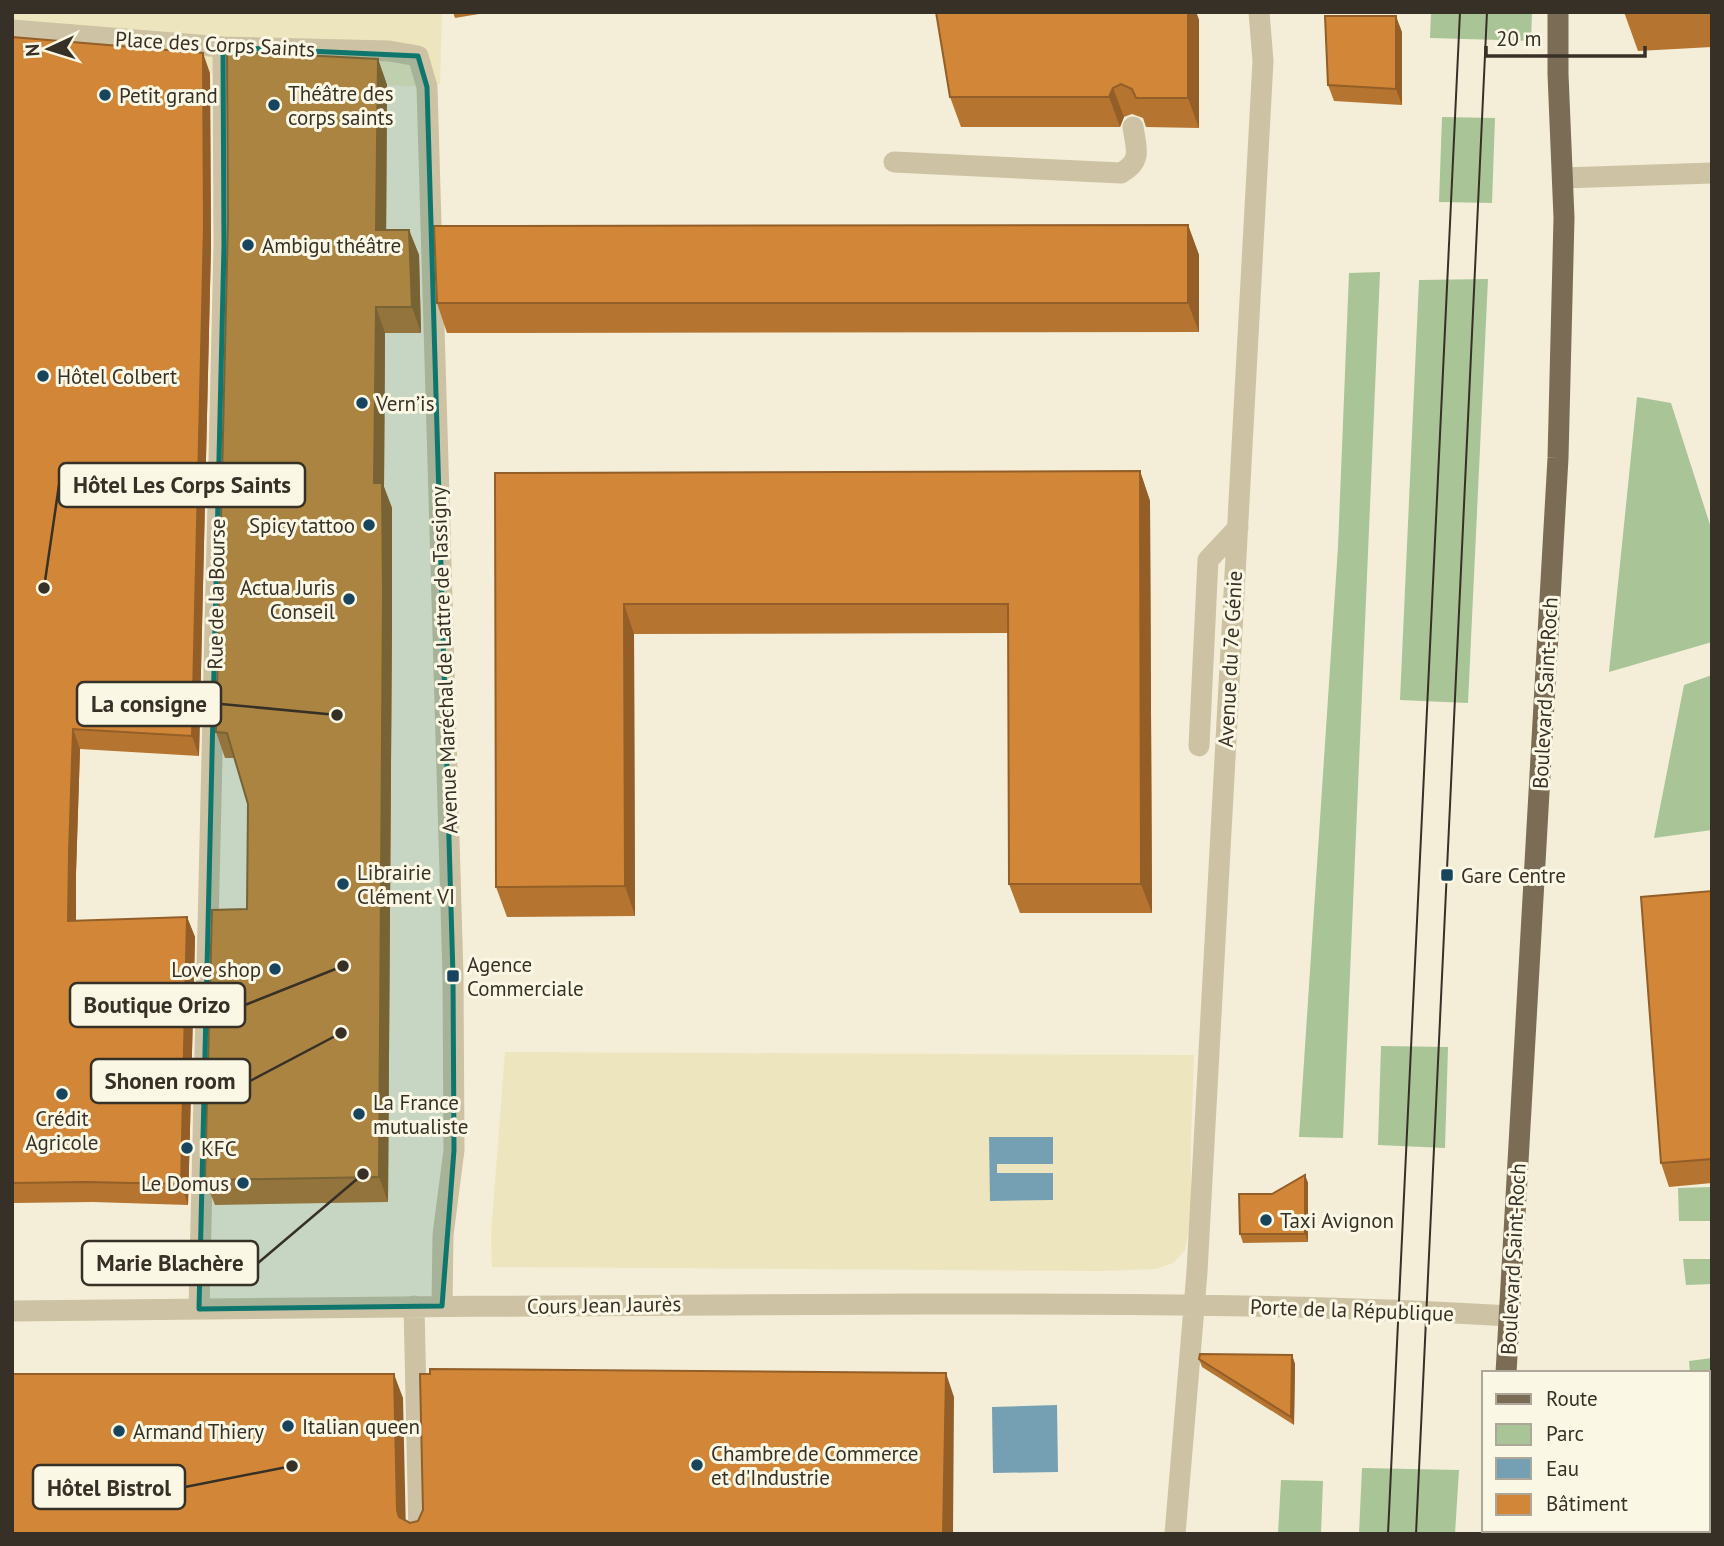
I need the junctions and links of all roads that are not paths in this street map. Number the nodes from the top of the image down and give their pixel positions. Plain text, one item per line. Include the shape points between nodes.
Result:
1 (1259, 12) edge
2 (1558, 12) edge
3 (12, 30) edge
4 (223, 47) junction
5 (418, 56) joint
6 (1133, 127) edge
7 (894, 162) dead end
8 (1712, 173) edge
9 (1563, 178) junction
10 (1238, 528) junction
11 (1199, 746) dead end
12 (1195, 1305) junction
13 (414, 1306) junction
14 (442, 1306) junction
15 (199, 1309) junction
16 (12, 1311) edge
17 (1510, 1316) junction
18 (1506, 1371) edge
19 (419, 1534) edge
20 (1175, 1534) edge

1 - 10 street, Avenue du 7e Génie via 1263,61
2 - 9 main road, Boulevard Saint-Roch
3 - 4 street, Place des Corps Saints
4 - 5 street, Place des Corps Saints via 389,51
4 - 15 street, Rue de la Bourse via 224,246
5 - 14 street, Avenue Maréchal de Lattre de Tassigny via 427,87 453,976 453,1150 443,1235
6 - 7 street via 1137,156 1132,167 1121,173
8 - 9 street
9 - 17 main road, Boulevard Saint-Roch via 1558,458
10 - 11 street via 1208,561
10 - 12 street, Avenue du 7e Génie
12 - 14 street, Cours Jean Jaurès
12 - 17 street, Porte de la République
12 - 20 street, Avenue du 7e Génie
13 - 14 street, Cours Jean Jaurès
13 - 15 street, Cours Jean Jaurès
13 - 19 street
15 - 16 street, Cours Jean Jaurès
17 - 18 main road, Boulevard Saint-Roch

